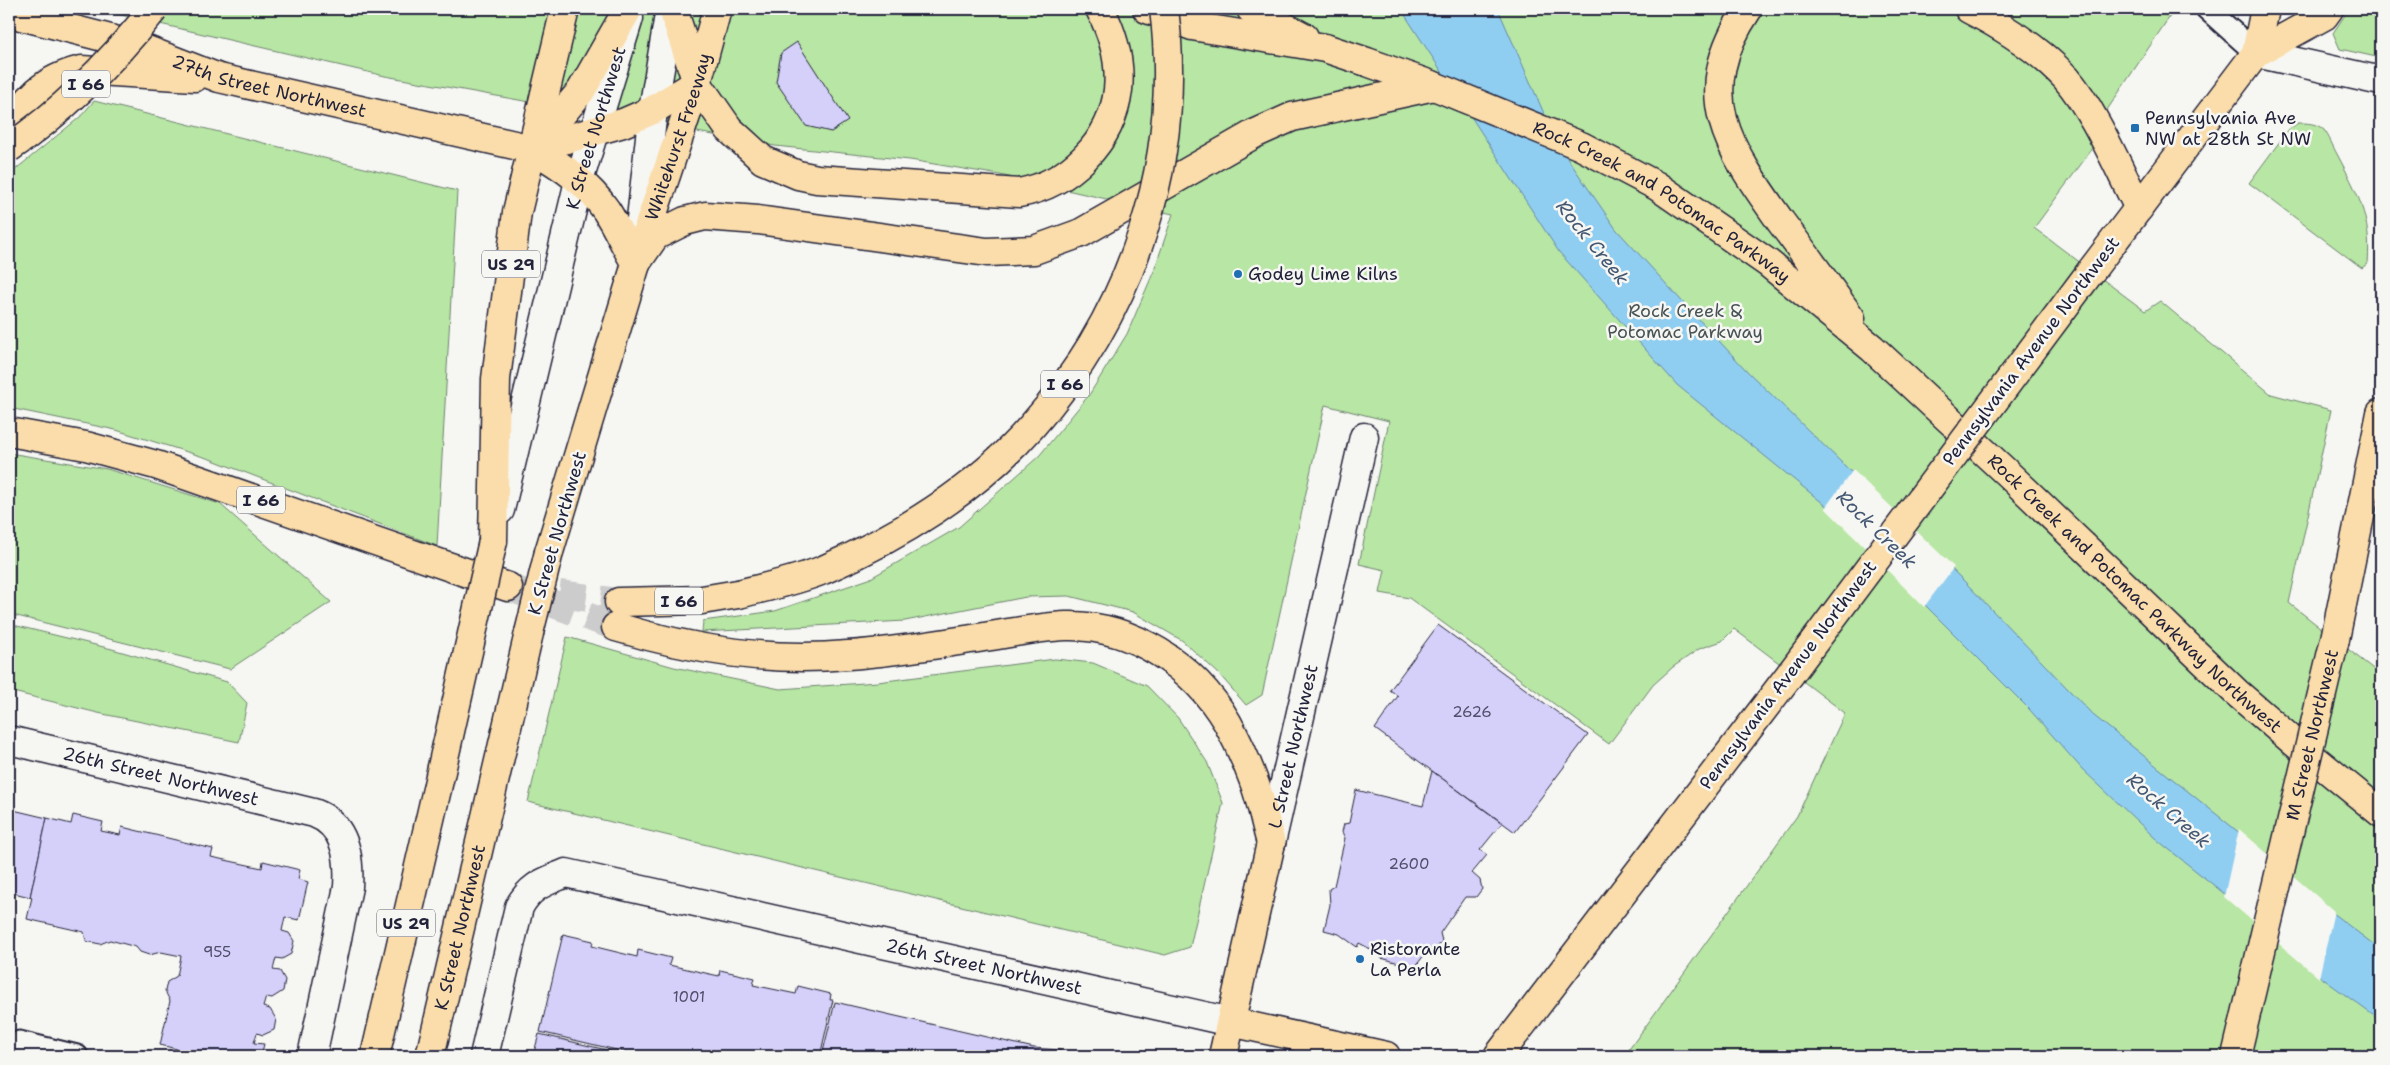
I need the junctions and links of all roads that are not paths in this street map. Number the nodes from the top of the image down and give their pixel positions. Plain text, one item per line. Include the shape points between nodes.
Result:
1 (154, 9) edge
2 (565, 9) edge
3 (630, 9) edge
4 (672, 9) edge
5 (717, 9) edge
6 (1100, 9) edge
7 (1147, 9) edge
8 (1164, 9) edge
9 (1251, 9) edge
10 (1748, 9) edge
11 (1969, 9) edge
12 (2207, 9) edge
13 (2265, 9) edge
14 (2329, 9) edge
15 (9, 13) edge
16 (1325, 48) junction
17 (2256, 54) junction
18 (219, 78) junction
19 (2381, 81) edge
20 (697, 83) junction
21 (1434, 86) junction
22 (653, 110) junction
23 (9, 132) edge
24 (594, 132) junction
25 (9, 148) edge
26 (532, 149) junction
27 (579, 181) junction
28 (2140, 208) junction
29 (636, 264) junction
30 (1872, 348) junction
31 (2381, 413) edge
32 (9, 432) edge
33 (1364, 437) dead end
34 (492, 541) junction
35 (508, 587) tunnel mouth
36 (9, 740) edge
37 (2381, 813) edge
38 (1271, 843) junction
39 (1231, 1022) junction
40 (16, 1056) edge
41 (77, 1056) edge
42 (312, 1056) edge
43 (375, 1056) edge
44 (430, 1056) edge
45 (484, 1056) edge
46 (1223, 1056) edge
47 (1386, 1056) edge
48 (1498, 1056) edge
49 (2236, 1056) edge

1 - 25 main road, I 66, bridge via 70,99 33,132
2 - 26 main road, US 29
3 - 24 street, K Street Northwest
3 - 26 main road via 581,91
4 - 20 main road
4 - 22 street, K Street Northwest
5 - 20 main road, Whitehurst Freeway / US 29
6 - 20 main road via 1114,43 1118,66 1114,111 1103,133 1076,167 1055,182 1036,190 996,193 798,175 764,160 734,134
7 - 16 main road via 1192,26
8 - 38 main road, I 66, bridge via 1168,110 1142,237 1117,298 1086,354 1031,427 1000,458 934,509 821,570 738,594 618,615 664,641 755,656 798,658 886,651 1068,626 1123,635 1170,659 1209,696 1227,722 1254,781
9 - 16 main road
10 - 30 main road via 1726,46 1721,68 1719,90 1727,135 1748,176
11 - 28 main road via 2015,36 2066,79 2086,105
12 - 17 lane
13 - 17 main road, Pennsylvania Avenue Northwest
14 - 17 main road, Pennsylvania Avenue Northwest via 2324,16
15 - 18 main road, 27th Street Northwest via 134,45
16 - 21 main road
17 - 19 street
17 - 28 main road, Pennsylvania Avenue Northwest
18 - 23 main road via 81,70 65,74 44,84 28,101
18 - 26 main road, 27th Street Northwest
20 - 22 main road
20 - 29 main road, Whitehurst Freeway / US 29
21 - 29 main road via 1292,117 1254,134 1081,233 1034,250 987,252 758,220 705,216 685,221 655,236
21 - 30 main road, Rock Creek and Potomac Parkway via 1581,146 1657,186 1768,264
22 - 24 main road
22 - 29 street, K Street Northwest
24 - 26 main road
24 - 27 street, K Street Northwest
26 - 27 main road
26 - 34 main road, K Street Northwest / US 29 via 517,212 496,379
27 - 29 main road via 606,210
27 - 34 street, K Street Northwest
28 - 48 main road, Pennsylvania Avenue Northwest, bridge
29 - 44 main road, K Street Northwest / US 29, bridge via 549,552
30 - 37 main road, Rock Creek and Potomac Parkway Northwest via 2237,693
31 - 49 main road, M Street Northwest, bridge via 2334,638
32 - 35 main road, I 66 via 86,446 156,465
33 - 38 street, L Street Northwest
34 - 43 main road, K Street Northwest / US 29, bridge
36 - 42 street, 26th Street Northwest via 314,812 327,818 339,832 349,866 346,908
38 - 39 main road, L Street Northwest
39 - 45 street, 26th Street Northwest via 566,873 540,883 525,896 520,907
39 - 46 main road, L Street Northwest
39 - 47 main road, 26th Street Northwest
40 - 41 lane via 19,1042

